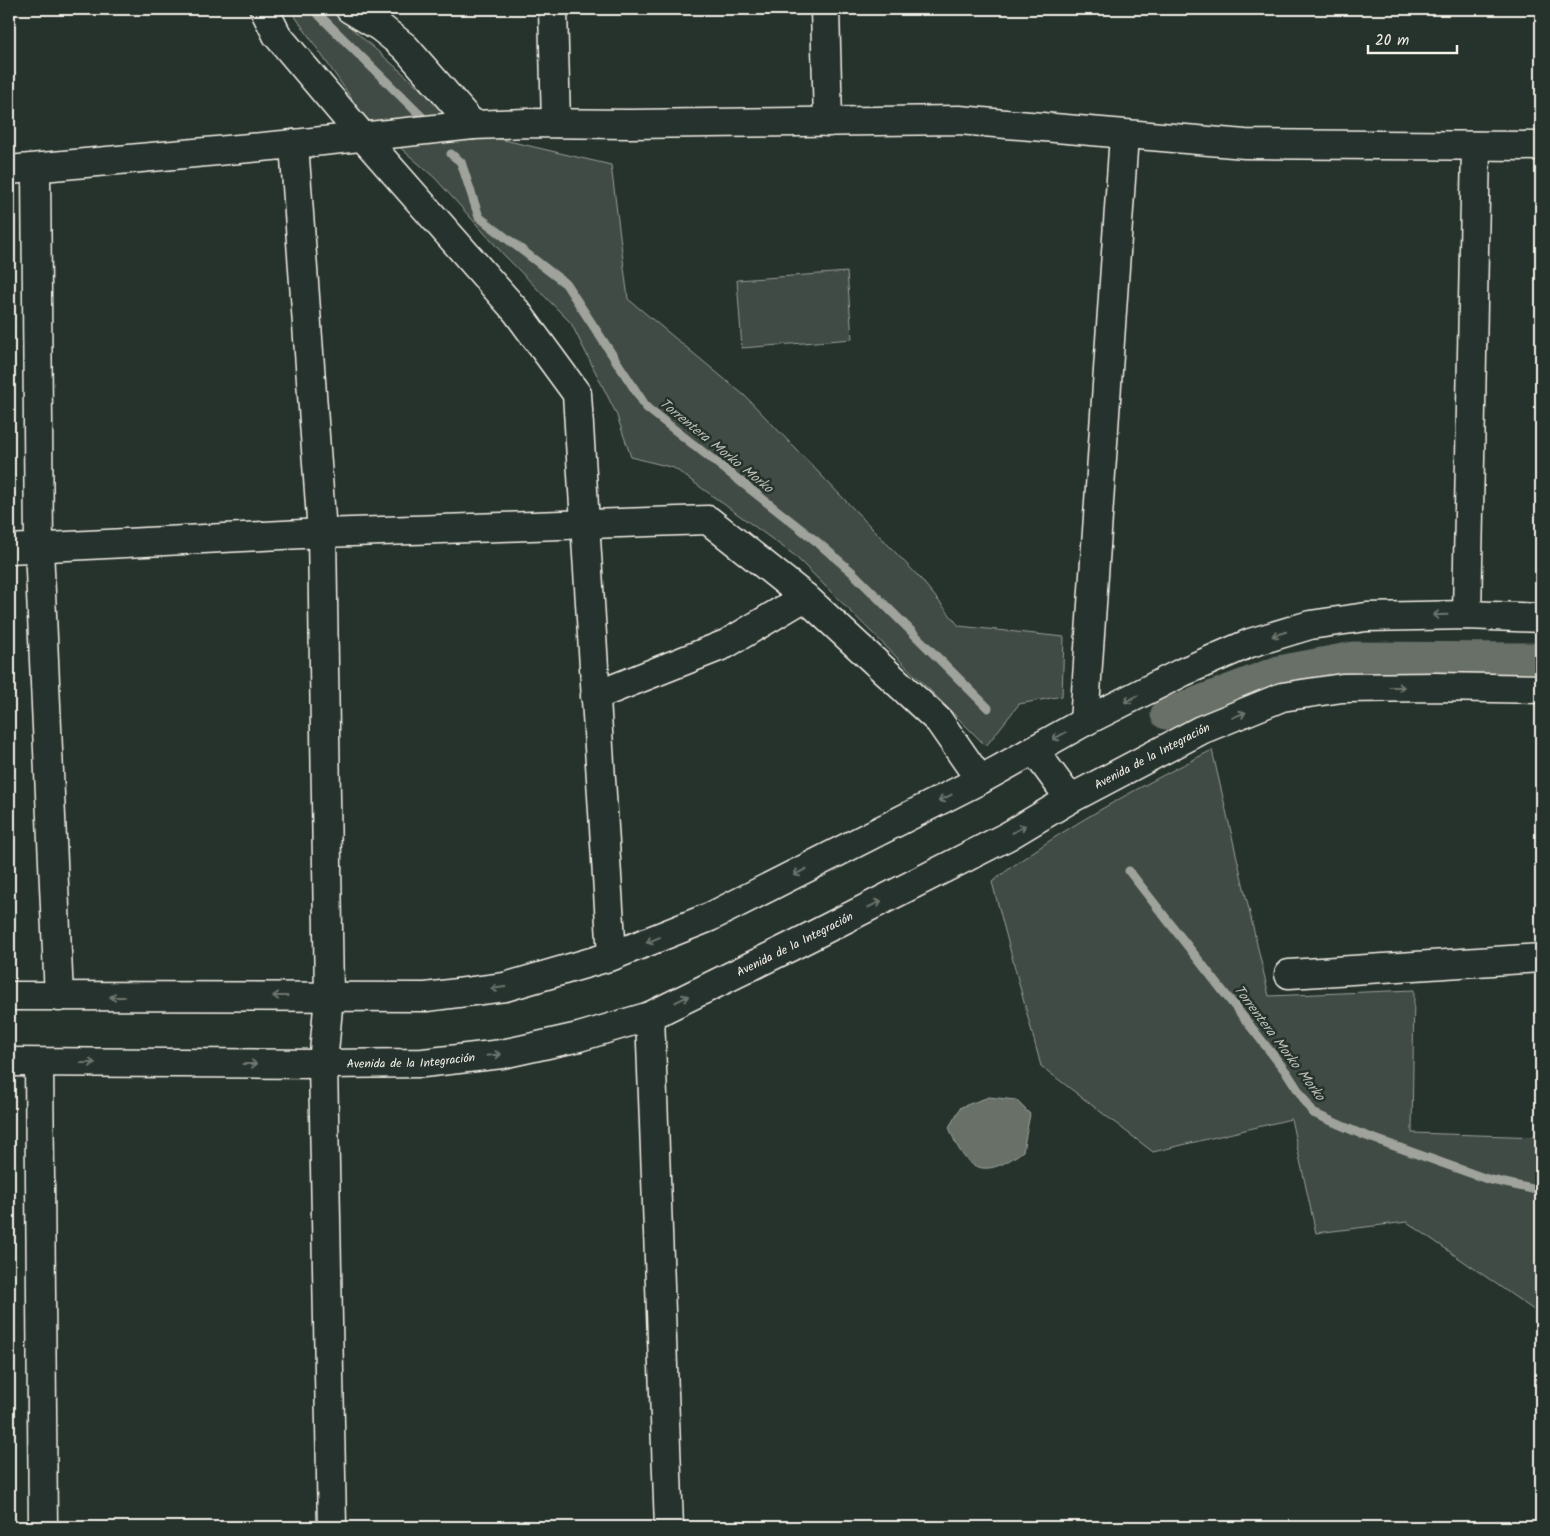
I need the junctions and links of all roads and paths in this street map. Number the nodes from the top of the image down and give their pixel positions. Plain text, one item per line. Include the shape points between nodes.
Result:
1 (264, 9) edge
2 (350, 9) edge
3 (553, 9) edge
4 (825, 9) edge
5 (828, 122) junction
6 (556, 123) junction
7 (473, 126) junction
8 (1124, 135) junction
9 (363, 137) junction
10 (294, 144) junction
11 (1476, 146) junction
12 (1541, 146) edge
13 (36, 168) junction
14 (9, 170) edge
15 (584, 525) junction
16 (322, 533) junction
17 (39, 548) junction
18 (9, 549) edge
19 (806, 597) junction
20 (1467, 615) junction
21 (1541, 618) edge
22 (1541, 689) edge
23 (595, 696) junction
24 (1084, 722) junction
25 (1034, 750) junction
26 (980, 780) junction
27 (1070, 799) junction
28 (612, 956) junction
29 (1541, 958) edge
30 (1288, 974) dead end
31 (9, 996) edge
32 (329, 996) junction
33 (60, 997) junction
34 (650, 1016) junction
35 (9, 1062) edge
36 (39, 1063) junction
37 (323, 1064) junction
38 (43, 1527) edge
39 (332, 1527) edge
40 (669, 1527) edge

1 - 9 street via 276,35
2 - 7 street via 405,47
3 - 6 street
4 - 5 street
5 - 6 street
5 - 8 street via 959,120
6 - 7 street
7 - 9 street
8 - 11 street via 1245,144
8 - 24 street
9 - 10 street
9 - 15 street via 517,312 577,394
10 - 13 street
10 - 16 street
11 - 12 street
11 - 20 street
13 - 14 street
13 - 17 street
15 - 16 street
15 - 19 street via 708,520
15 - 23 street
16 - 17 street
16 - 32 street
17 - 18 street
17 - 33 street
19 - 23 street via 726,644
19 - 26 street via 939,721
20 - 21 street
20 -> 24 street via 1366,618 1310,625 1250,643 1183,672
27 -> 22 street, Avenida de la Integración via 1202,730 1282,697 1342,688
23 - 28 street
24 -> 25 street
25 - 26 street
25 - 27 street
26 -> 28 street via 710,918
34 -> 27 street, Avenida de la Integración via 1008,836
28 -> 32 street via 505,987 426,997
29 - 30 street
31 - 33 street
32 -> 33 street
32 - 37 street
37 -> 34 street, Avenida de la Integración via 423,1062 502,1054 579,1038
34 - 40 street
35 - 36 street, Avenida de la Integración
36 -> 37 street, Avenida de la Integración
36 - 38 street
37 - 39 street

